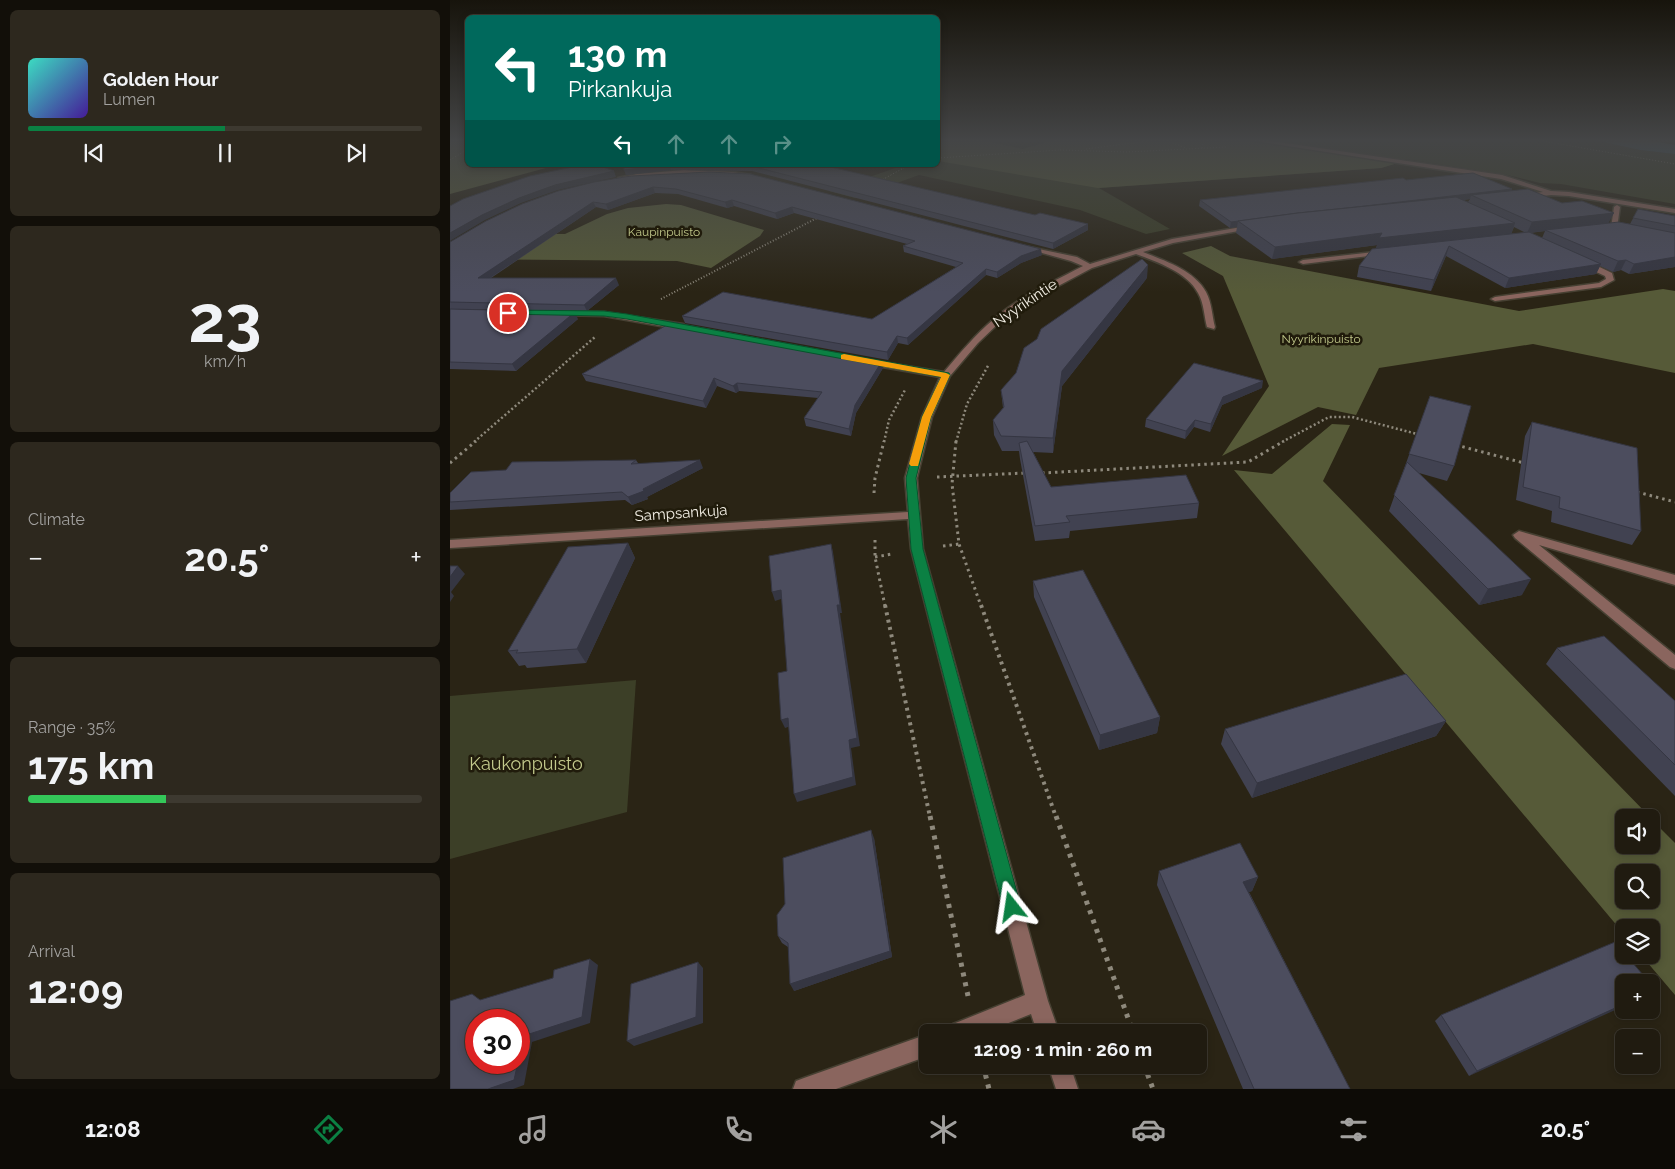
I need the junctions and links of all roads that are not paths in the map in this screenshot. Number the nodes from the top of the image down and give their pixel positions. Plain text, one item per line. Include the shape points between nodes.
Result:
1 (1541, 190) edge
2 (1551, 193) junction
3 (1516, 197) edge
4 (1617, 207) dead end
5 (1675, 211) edge
6 (1268, 225) edge
7 (1614, 228) junction
8 (1604, 229) edge
9 (1623, 230) edge
10 (1018, 244) edge
11 (1135, 251) junction
12 (1390, 252) edge
13 (1579, 260) edge
14 (1303, 262) edge
15 (1089, 266) junction
16 (1494, 299) dead end
17 (546, 313) edge
18 (1211, 327) dead end
19 (694, 329) edge
20 (858, 359) edge
21 (946, 375) junction
22 (914, 515) junction
23 (450, 544) edge
24 (1675, 580) edge
25 (1675, 663) edge
26 (1037, 1001) junction
27 (982, 1024) edge
28 (1045, 1024) edge
29 (919, 1048) edge
30 (1062, 1074) edge
31 (804, 1089) edge
32 (1067, 1089) edge

1 - 2 street
2 - 3 street
2 - 5 street
4 - 7 street
6 - 11 street, Nyyrikintie via 1200,235
7 - 8 street
7 - 9 street
10 - 15 street
11 - 15 street, Nyyrikintie
11 - 18 street via 1193,281 1202,293
12 - 14 street
13 - 16 street via 1609,275 1610,280 1601,285
15 - 21 street, Nyyrikintie via 998,318
17 - 19 street via 604,314
20 - 21 street
21 - 22 street, Nyyrikintie via 926,417 911,478
22 - 23 street, Sampsankuja
22 - 26 street, Nyyrikintie via 917,549
24 - 25 street via 1520,535
26 - 27 street
26 - 28 street, Nyyrikintie
29 - 31 street
30 - 32 street

